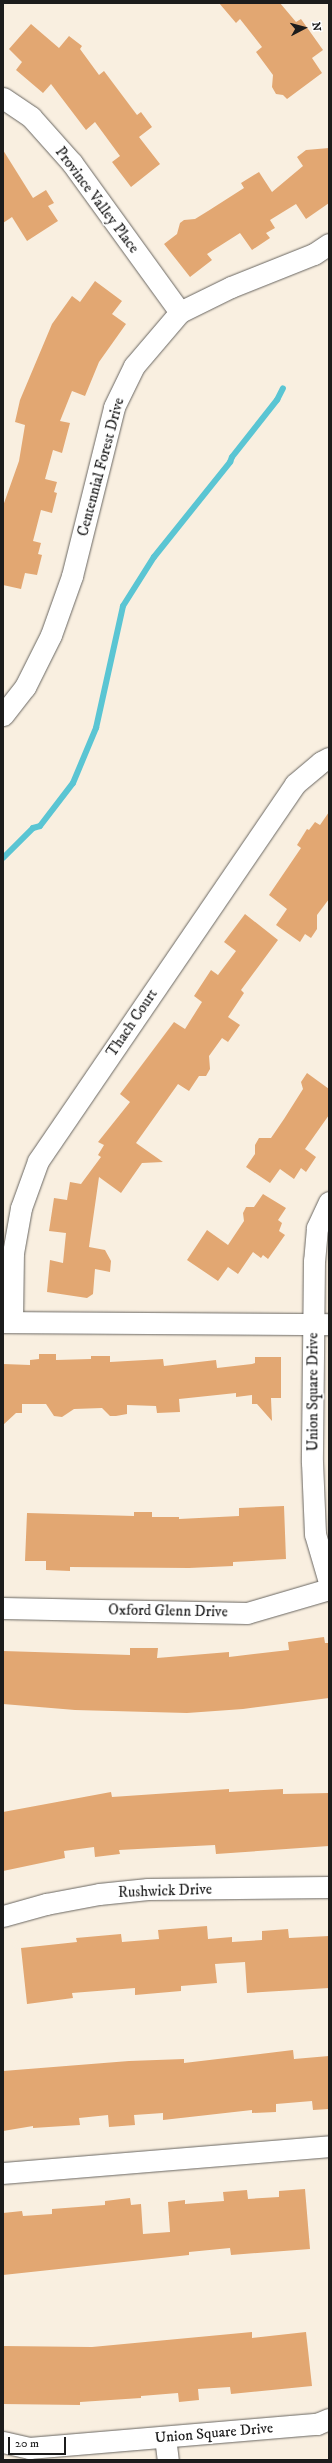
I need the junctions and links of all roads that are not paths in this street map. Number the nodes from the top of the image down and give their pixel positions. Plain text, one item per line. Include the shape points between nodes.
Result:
1 (3, 98) edge
2 (329, 244) edge
3 (180, 312) junction
4 (3, 715) edge
5 (329, 758) edge
6 (329, 1202) edge
7 (7, 1322) edge
8 (321, 1324) edge
9 (329, 1582) edge
10 (329, 1589) edge
11 (3, 1608) edge
12 (329, 1887) edge
13 (3, 1916) edge
14 (329, 2146) edge
15 (3, 2173) edge
16 (329, 2419) edge
17 (165, 2437) junction
18 (3, 2442) edge
19 (168, 2460) edge

1 - 3 street, Province Valley Place via 31,117 72,163
2 - 3 street, Centennial Forest Drive via 314,254 231,287
3 - 4 street, Centennial Forest Drive via 134,366 114,407 72,576 51,635 25,687
5 - 7 street, Thach Court via 295,784 38,1160 21,1208 13,1253
6 - 8 street, Union Square Drive via 317,1228 314,1260
7 - 8 street
8 - 9 street, Union Square Drive via 315,1534
10 - 11 street, Oxford Glenn Drive via 247,1613
12 - 13 street, Rushwick Drive via 148,1889 84,1896
14 - 15 street
16 - 17 street, Union Square Drive via 317,2424
17 - 18 street, Union Square Drive via 29,2448
17 - 19 street

